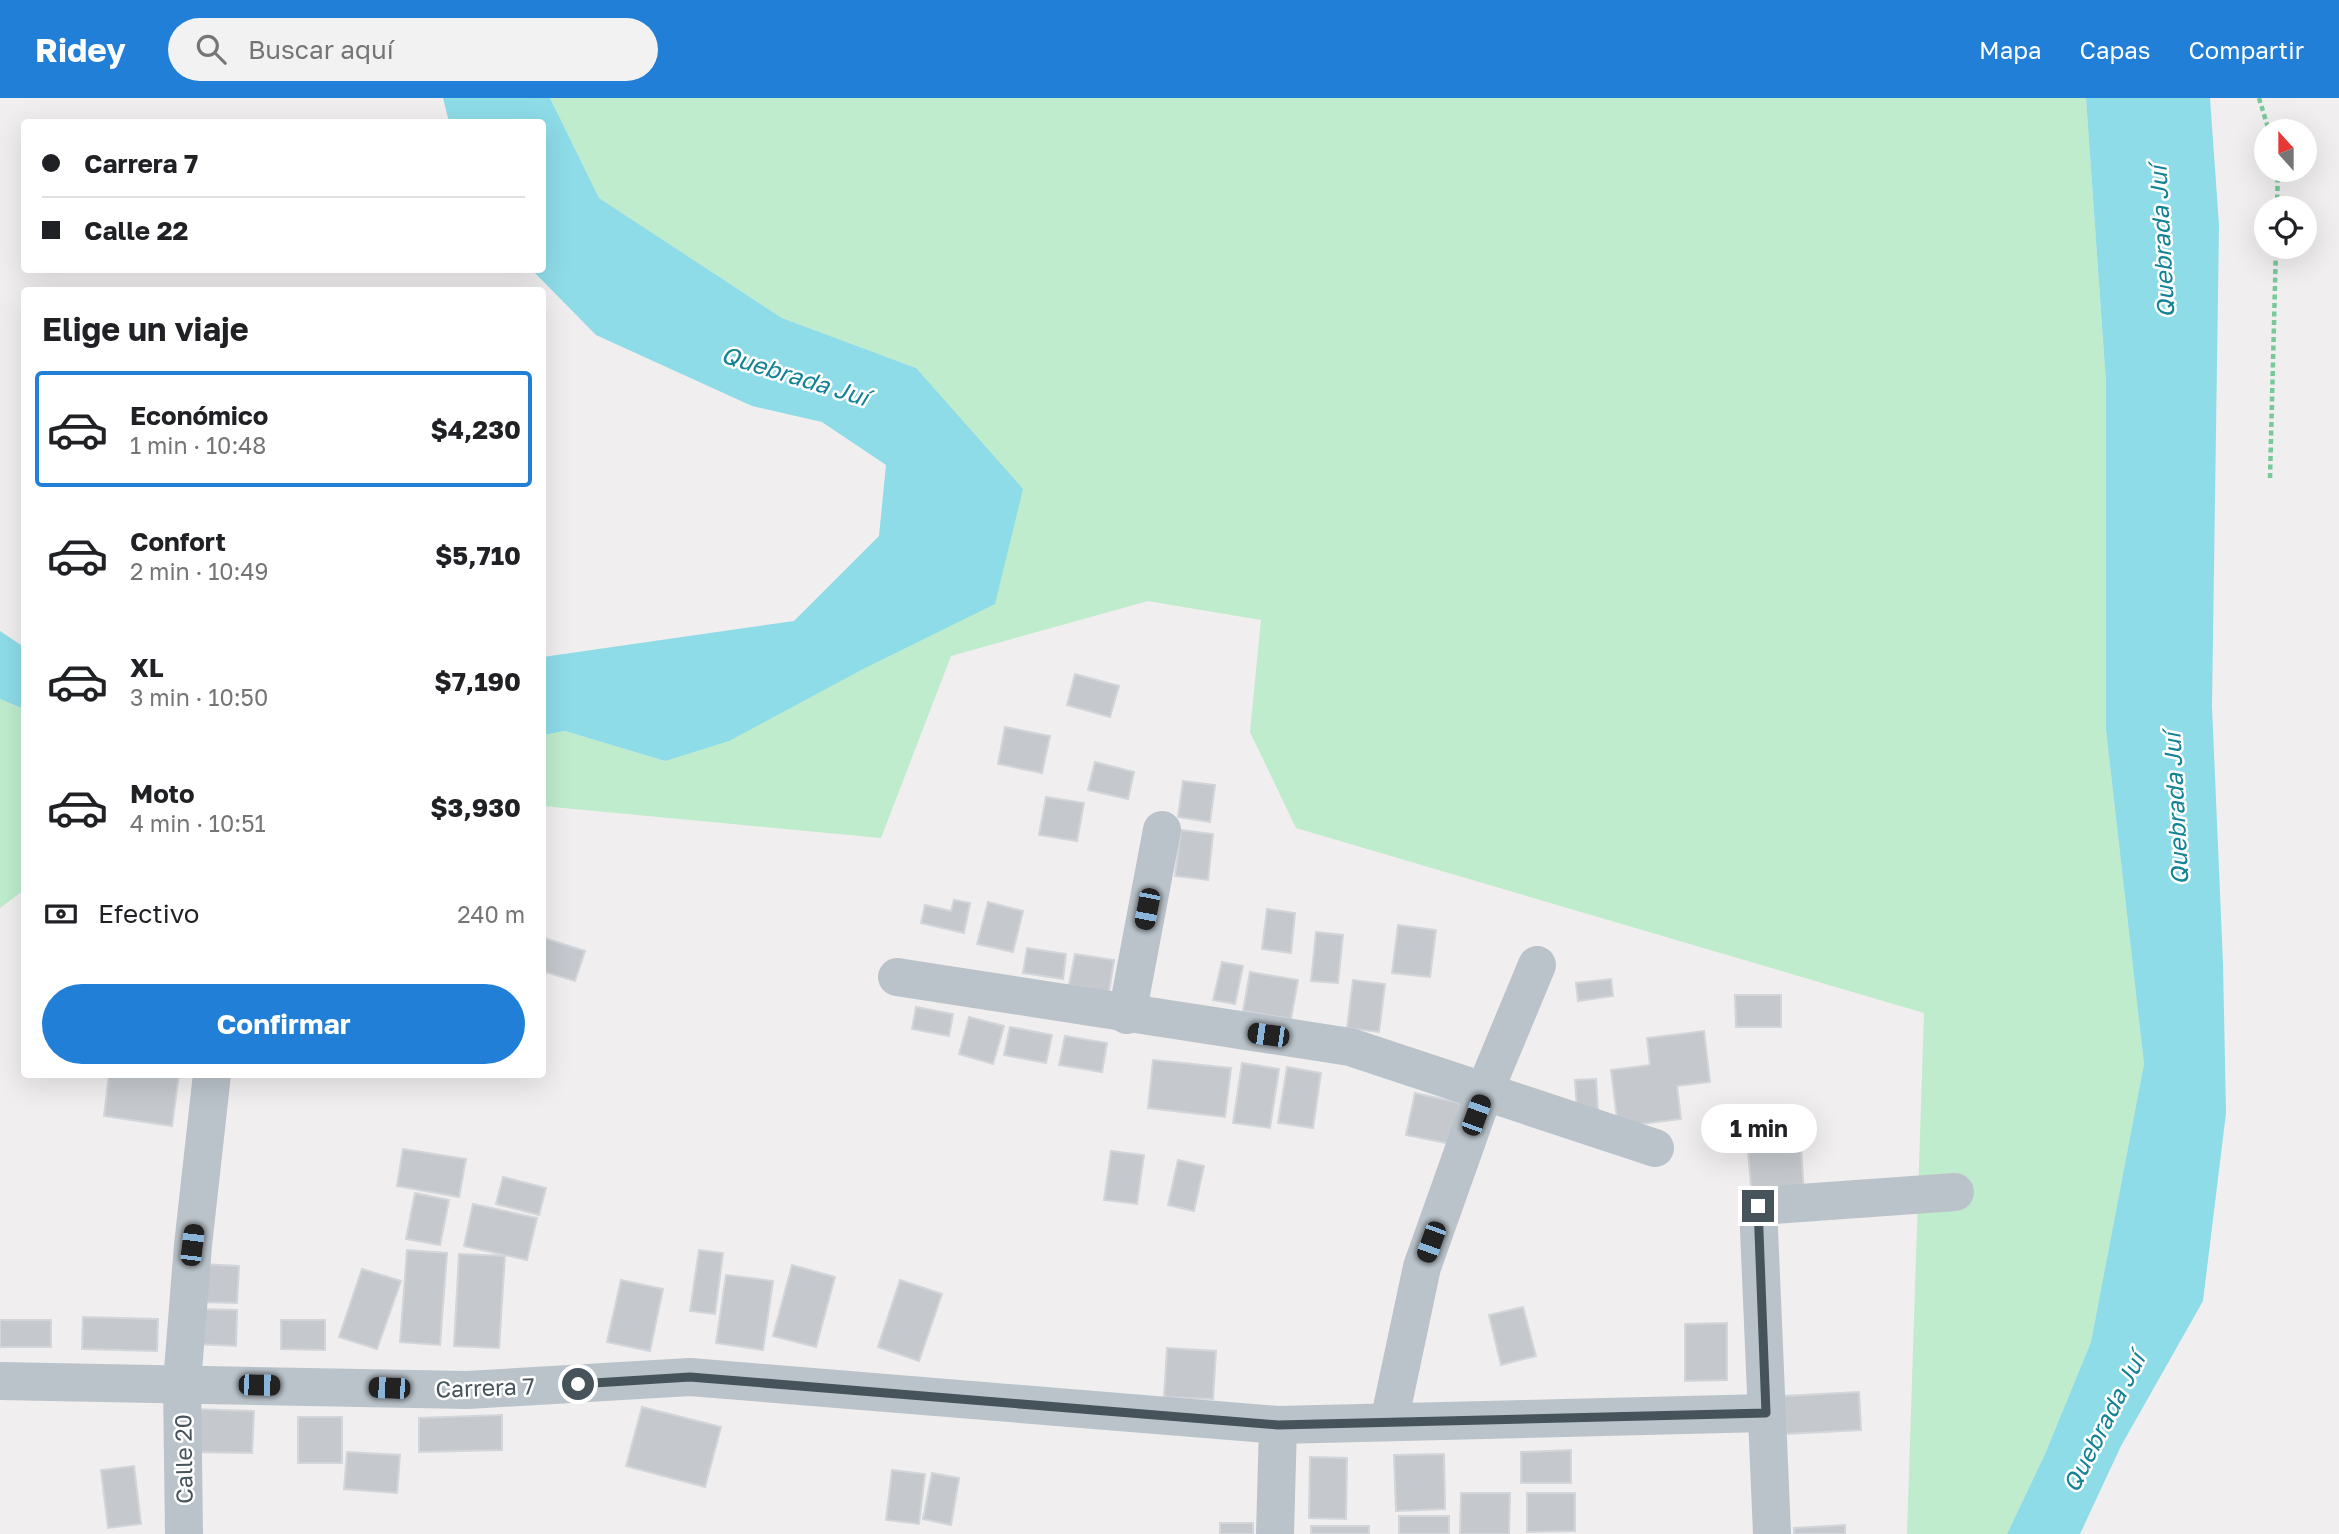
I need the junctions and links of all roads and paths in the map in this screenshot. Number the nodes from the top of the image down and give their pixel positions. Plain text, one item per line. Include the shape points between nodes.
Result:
1 (2259, 98) edge
2 (2265, 119) edge
3 (2276, 259) edge
4 (2270, 478) dead end
5 (1162, 830) dead end
6 (1537, 965) dead end
7 (897, 977) dead end
8 (1127, 1015) junction
9 (212, 1078) edge
10 (1485, 1090) junction
11 (1655, 1148) dead end
12 (1955, 1192) dead end
13 (0, 1381) edge
14 (182, 1383) junction
15 (1766, 1413) junction
16 (1390, 1422) junction
17 (1278, 1425) junction
18 (184, 1534) edge
19 (1275, 1534) edge
20 (1772, 1534) edge

1 - 2 path
3 - 4 path
5 - 8 street
6 - 10 street
7 - 8 street
8 - 10 street via 1350,1047
9 - 14 street, Calle 20
10 - 11 street
10 - 16 street via 1422,1267
12 - 15 street via 1758,1206
13 - 14 street, Carrera 7
14 - 17 street, Carrera 7 via 467,1390 690,1377
14 - 18 street, Calle 20
15 - 16 street, Carrera 7
15 - 20 street
16 - 17 street, Carrera 7
17 - 19 street

